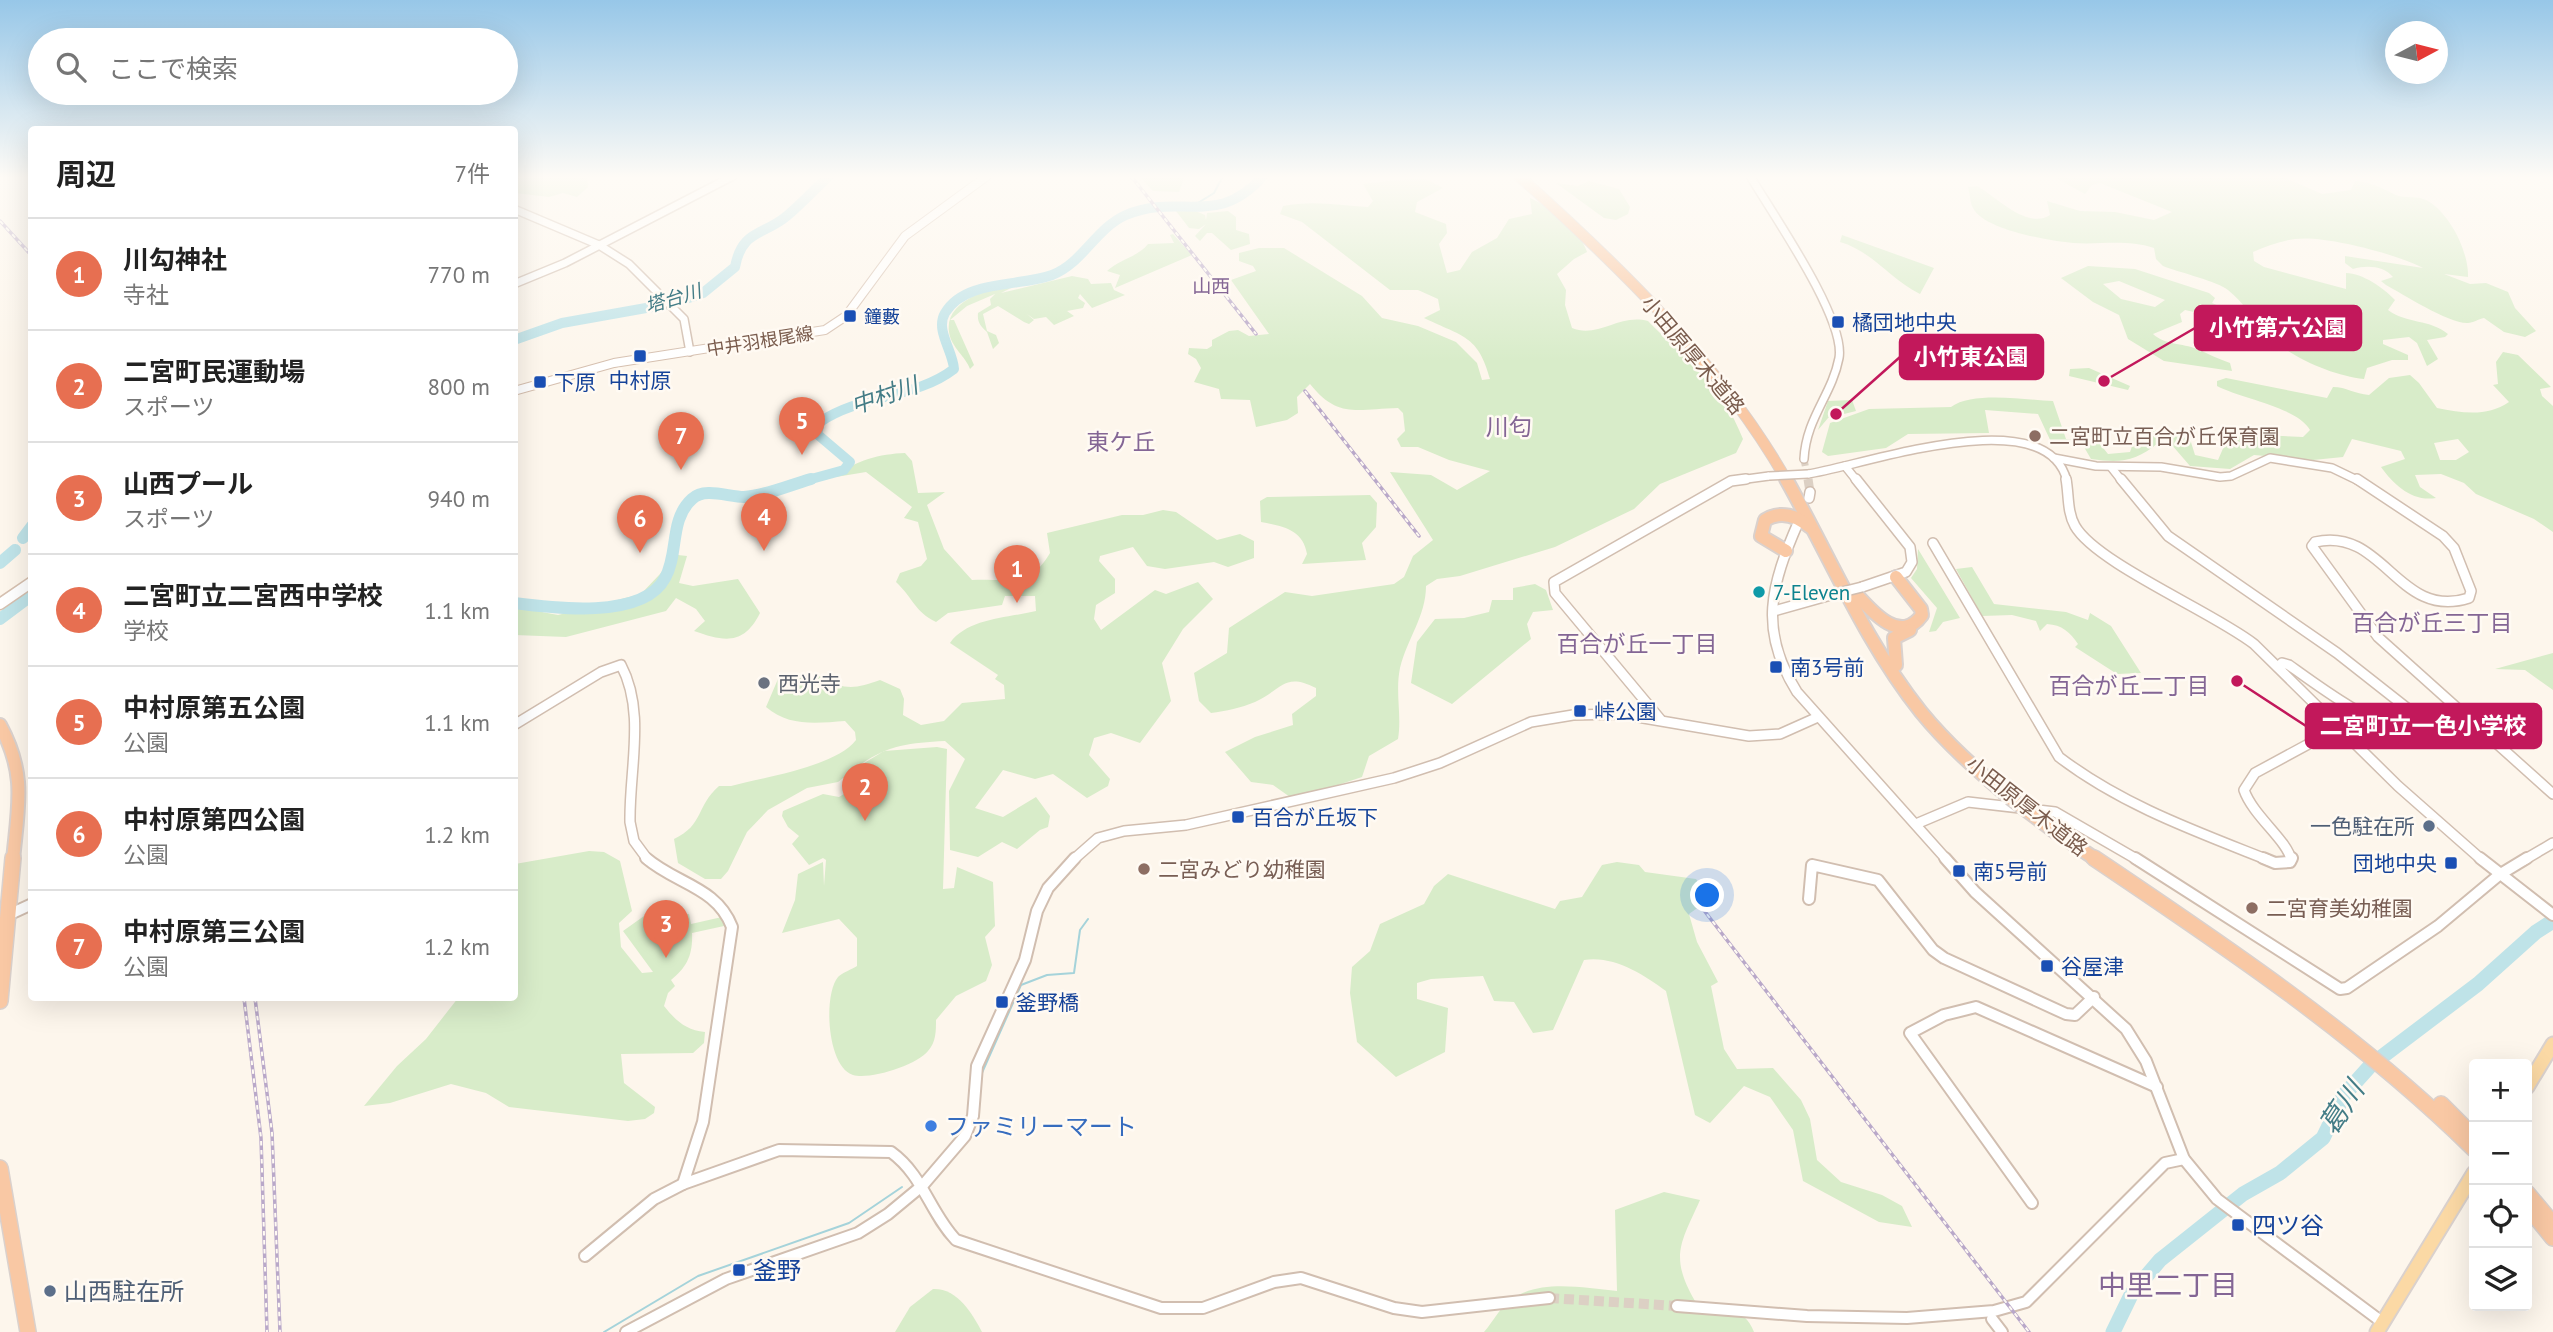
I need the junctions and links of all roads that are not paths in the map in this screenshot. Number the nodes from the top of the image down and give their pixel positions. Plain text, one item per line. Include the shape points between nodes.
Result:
1 (583, 238) edge
2 (612, 238) edge
3 (903, 238) edge
4 (1586, 238) edge
5 (1591, 238) edge
6 (1786, 238) edge
7 (599, 245) junction
8 (518, 283) edge
9 (690, 352) junction
10 (518, 390) edge
11 (2054, 458) junction
12 (1804, 459) tunnel mouth
13 (1845, 466) junction
14 (2112, 467) junction
15 (1787, 480) junction
16 (1798, 523) dead end
17 (1933, 543) dead end
18 (1786, 551) junction
19 (1836, 569) junction
20 (1896, 577) junction
21 (28, 585) edge
22 (1860, 591) junction
23 (0, 604) edge
24 (1774, 611) junction
25 (1896, 665) junction
26 (2278, 667) junction
27 (1818, 717) junction
28 (1660, 719) junction
29 (518, 723) edge
30 (0, 725) edge
31 (2340, 727) junction
32 (2553, 794) edge
33 (2013, 797) junction
34 (1916, 824) junction
35 (2553, 843) edge
36 (2499, 875) junction
37 (1809, 899) dead end
38 (28, 906) edge
39 (2551, 914) edge
40 (6, 916) junction
41 (2094, 997) junction
42 (0, 1001) edge
43 (2553, 1044) edge
44 (2404, 1076) joint
45 (2532, 1079) edge
46 (2157, 1087) junction
47 (2469, 1140) edge
48 (2184, 1159) junction
49 (0, 1168) edge
50 (2469, 1180) edge
51 (683, 1184) junction
52 (923, 1185) junction
53 (2532, 1199) edge
54 (2032, 1203) dead end
55 (2532, 1212) edge
56 (2553, 1224) edge
57 (2553, 1238) edge
58 (585, 1256) dead end
59 (1549, 1298) tunnel mouth
60 (1677, 1306) tunnel mouth
61 (1992, 1319) junction
62 (2379, 1327) edge
63 (1944, 1329) dead end
64 (1925, 1330) dead end
65 (28, 1332) edge
66 (626, 1332) edge
67 (2002, 1332) edge

1 - 7 street
2 - 7 street
3 - 9 main road, 中井羽根尾線 via 837,324 807,335
4 - 15 highway, 小田原厚木道路 via 1688,345 1738,407
5 - 22 highway, 小田原厚木道路 via 1694,343 1745,405
6 - 12 street via 1832,317 1842,345 1836,372 1806,431
7 - 8 street
7 - 9 street via 629,264 686,324
9 - 10 main road, 中井羽根尾線 via 614,363
11 - 13 street via 2031,446 1999,440 1922,446
11 - 14 street
11 - 26 street via 2069,480 2070,512 2079,533 2092,547 2232,627
13 - 20 street via 1910,547 1910,567
13 - 28 street, bridge via 1731,481 1554,582 1555,593
14 - 26 street via 2168,536 2337,653 2412,712 2421,725 2412,733 2395,730 2336,699 2289,666 2282,663
14 - 32 street via 2161,467 2231,476 2270,458 2332,468 2443,536 2454,548 2472,591 2469,597 2451,604 2428,601 2349,542 2323,540 2312,546 2378,637
15 - 18 highway via 1790,505 1765,515 1755,531 1764,545
15 - 19 highway, 小田原厚木道路
16 - 18 street
17 - 31 street via 2059,757 2085,780 2157,813 2275,863 2290,862 2286,846 2249,808 2244,790 2255,773
18 - 19 highway via 1761,536 1761,527 1776,514 1802,519
18 - 24 street via 1774,582
19 - 33 highway, 小田原厚木道路 via 1910,698 1955,749
20 - 22 street
20 - 22 highway via 1921,609 1916,624 1886,624
20 - 25 highway via 1920,599 1926,618 1919,627 1894,638
21 - 23 main road
22 - 24 street, bridge
22 - 25 highway, 小田原厚木道路
24 - 27 street via 1780,663
25 - 33 highway, 小田原厚木道路 via 1937,720
26 - 31 street
27 - 28 street via 1780,734 1749,736
27 - 34 street
28 - 52 street via 1599,714 1531,723 1394,778 1186,825 1098,838 1048,888 1025,960 976,1066 973,1116 965,1136
29 - 51 street via 550,707 606,667 621,665 633,699 631,813 635,843 653,863 723,905 730,919 702,1122
30 - 40 highway via 14,751 20,779
31 - 36 street
33 - 44 highway, 小田原厚木道路, bridge via 2363,1041
34 - 36 street via 1968,802 2055,812 2340,989 2438,926
34 - 41 street via 1989,906
35 - 36 street
36 - 39 street
37 - 41 street via 1812,865 1878,880 1944,958 2066,1014 2075,1015
38 - 40 street
40 - 42 highway
41 - 46 street via 2140,1049
43 - 45 main road
44 - 47 highway, 小田原厚木道路
46 - 48 street
46 - 54 street via 1976,1007 1944,1014 1910,1033
48 - 61 street via 2165,1163 2026,1303
48 - 62 street via 2217,1199
49 - 65 highway
50 - 62 main road
51 - 52 street via 785,1149 891,1152 904,1159
51 - 58 street via 654,1199
52 - 59 street via 939,1222 956,1240 1161,1308 1203,1308 1274,1282 1301,1278 1394,1308 1422,1312
52 - 66 street via 858,1233 726,1279
53 - 56 highway
55 - 57 highway
60 - 64 street via 1824,1324
61 - 63 street
61 - 67 street

